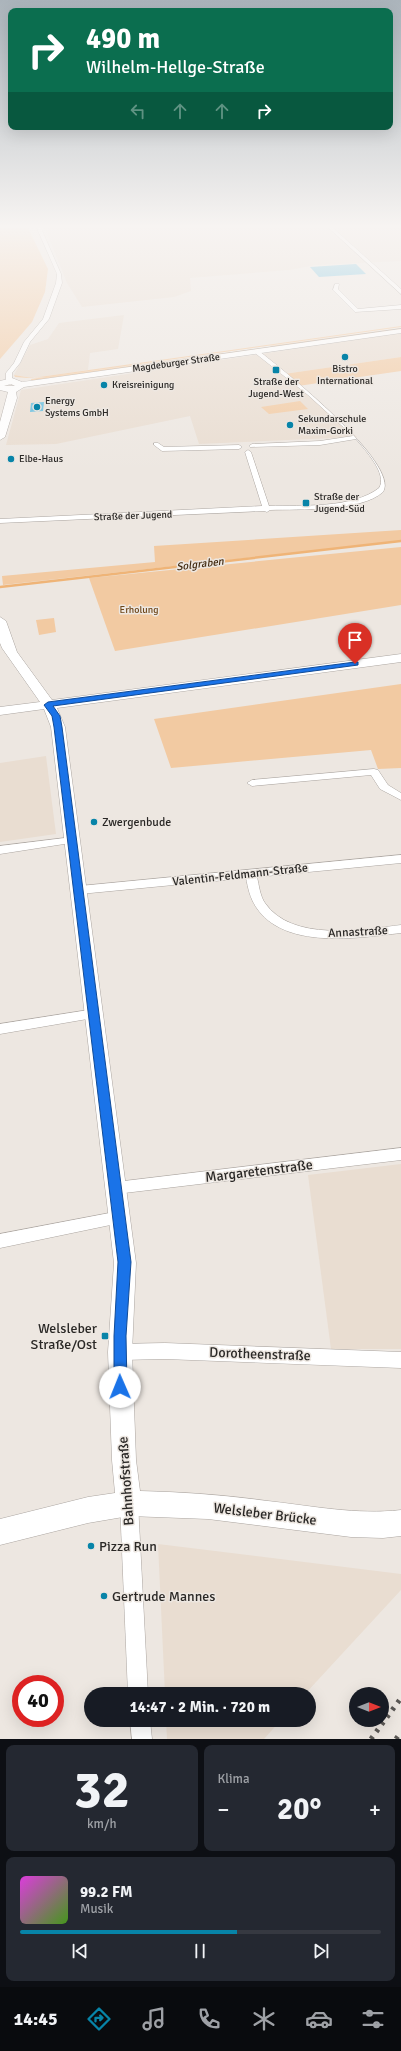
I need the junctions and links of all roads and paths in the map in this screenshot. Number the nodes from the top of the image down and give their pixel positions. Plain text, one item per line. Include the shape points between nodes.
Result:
1 (50, 309) edge
2 (355, 309) edge
3 (377, 309) edge
4 (401, 331) edge
5 (257, 352) junction
6 (0, 384) edge
7 (11, 385) junction
8 (0, 388) edge
9 (0, 437) edge
10 (359, 437) junction
11 (156, 444) dead end
12 (250, 449) junction
13 (267, 510) junction
14 (0, 521) edge
15 (0, 621) edge
16 (401, 658) edge
17 (48, 705) junction
18 (0, 711) edge
19 (252, 783) dead end
20 (401, 796) edge
21 (73, 840) junction
22 (0, 850) edge
23 (401, 859) edge
24 (251, 874) junction
25 (80, 890) junction
26 (401, 929) edge
27 (95, 1014) junction
28 (0, 1029) edge
29 (401, 1154) edge
30 (116, 1188) junction
31 (120, 1217) junction
32 (0, 1241) edge
33 (120, 1352) junction
34 (401, 1360) edge
35 (128, 1503) junction
36 (401, 1523) edge
37 (0, 1532) edge
38 (138, 1687) edge
39 (141, 1727) edge
40 (142, 1739) edge

1 - 7 street via 46,319 24,347 9,373
2 - 3 street
4 - 5 street, Magdeburger Straße
5 - 7 street, Magdeburger Straße via 21,385 19,388
5 - 10 street, Straße der Jugend
6 - 7 street, Magdeburger Straße
7 - 8 street
7 - 9 street via 12,398
10 - 12 street
10 - 13 street, Straße der Jugend via 372,453 384,478 384,486 378,492 340,505
11 - 12 street via 162,449
12 - 13 street
13 - 14 street, Straße der Jugend
15 - 17 street, Bahnhofstraße via 12,656
16 - 17 street
17 - 18 street
17 - 21 street, Bahnhofstraße via 56,716
19 - 20 street via 374,772 384,786
21 - 22 street
21 - 25 street, Bahnhofstraße
23 - 24 street, Valentin-Feldmann-Straße
24 - 25 street, Valentin-Feldmann-Straße
24 - 26 street, Annastraße via 260,905 279,922 294,928 335,936
25 - 27 street, Bahnhofstraße
27 - 28 street
27 - 30 street, Bahnhofstraße
29 - 30 street, Margaretenstraße
30 - 31 street, Bahnhofstraße
31 - 32 street
31 - 33 street, Bahnhofstraße via 125,1262
33 - 34 street, Dorotheenstraße via 173,1351
33 - 35 street, Bahnhofstraße
35 - 36 street, Welsleber Brücke via 208,1506 367,1526
35 - 37 street, Welsleber Brücke via 88,1510
35 - 38 street, Bahnhofstraße
39 - 40 street

